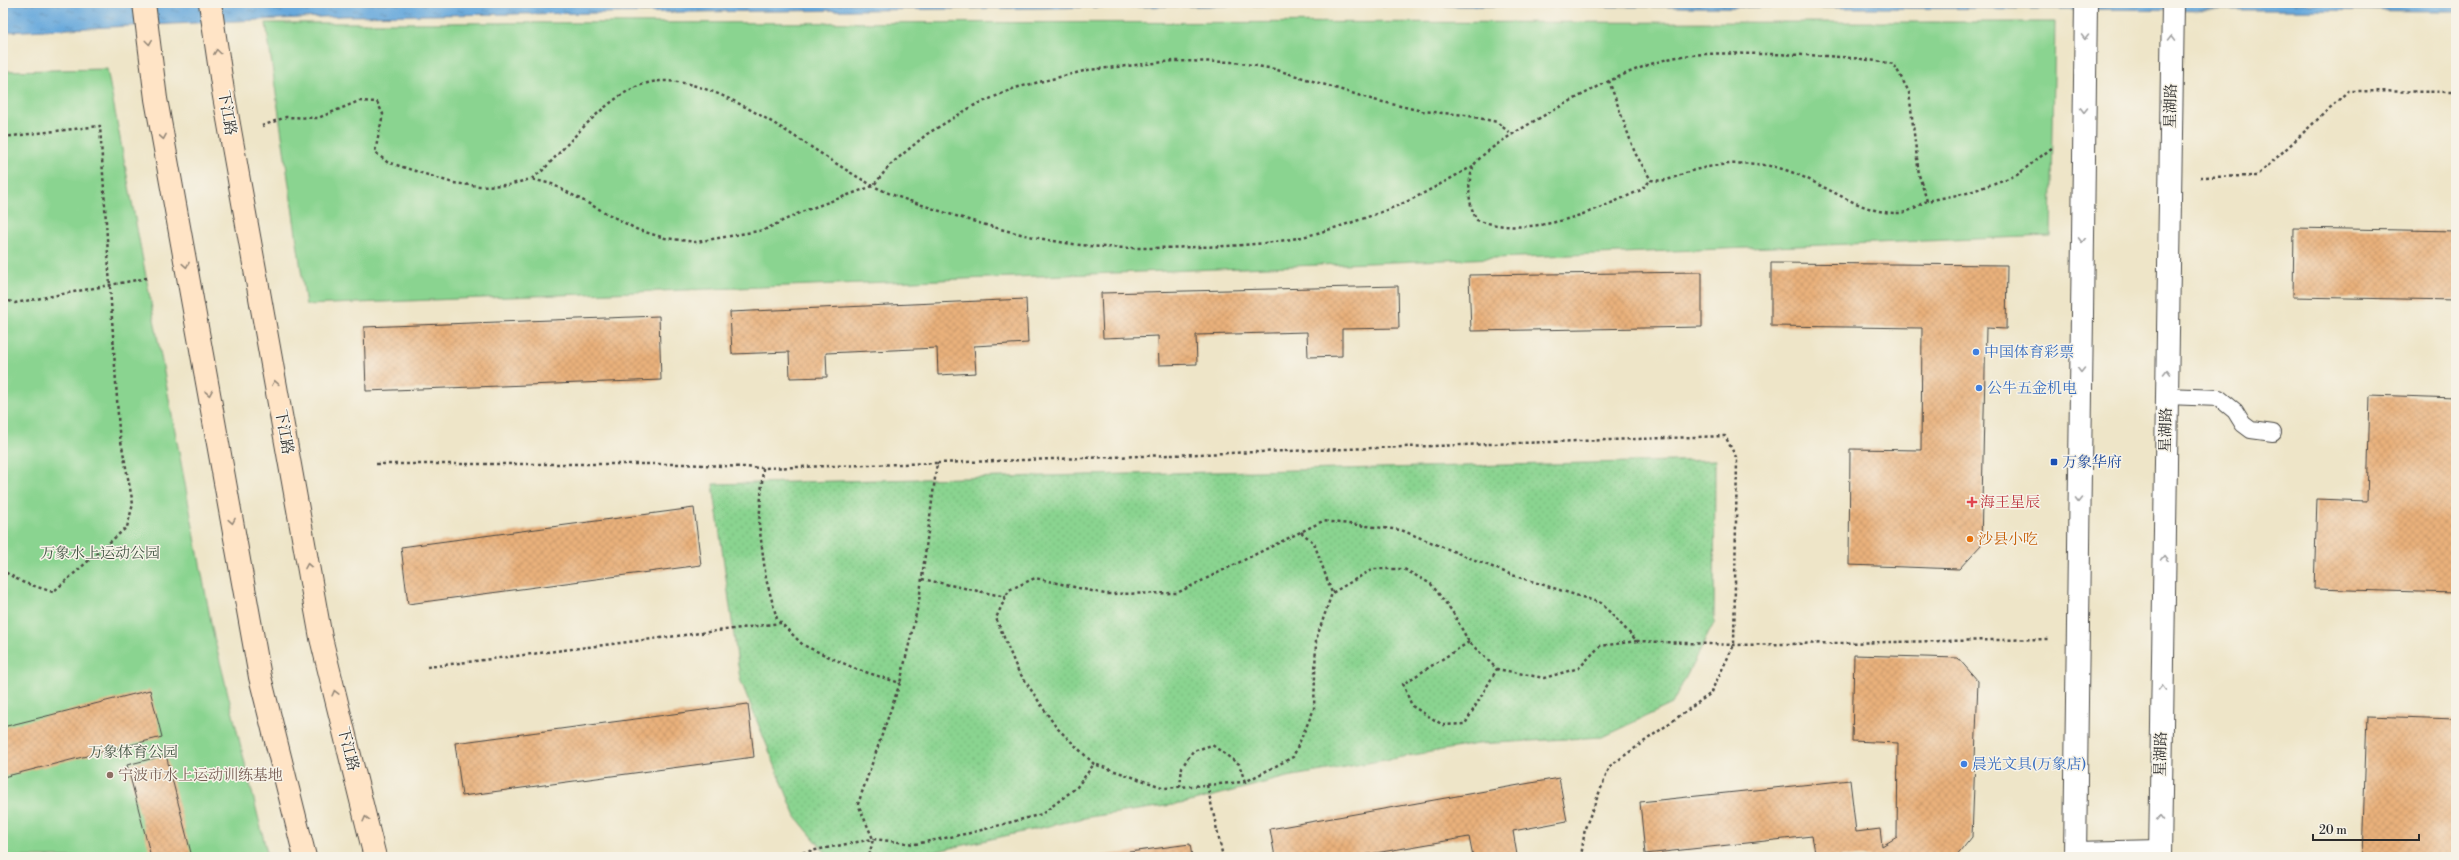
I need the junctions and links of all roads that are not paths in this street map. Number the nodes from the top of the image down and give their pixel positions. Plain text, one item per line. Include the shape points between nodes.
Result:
1 (144, 3) edge
2 (210, 3) edge
3 (2086, 3) edge
4 (2173, 3) edge
5 (2166, 396) junction
6 (2273, 433) dead end
7 (2160, 854) edge
8 (2075, 855) edge
9 (306, 857) edge
10 (375, 857) edge

1 -> 9 main road via 156,99 260,677
10 -> 2 main road, 下江路 via 321,638 223,91
3 -> 8 street
5 -> 4 street, 星湖路
5 - 6 lane via 2219,398 2235,410 2243,424 2251,430
7 -> 5 street, 星湖路
7 - 8 street

